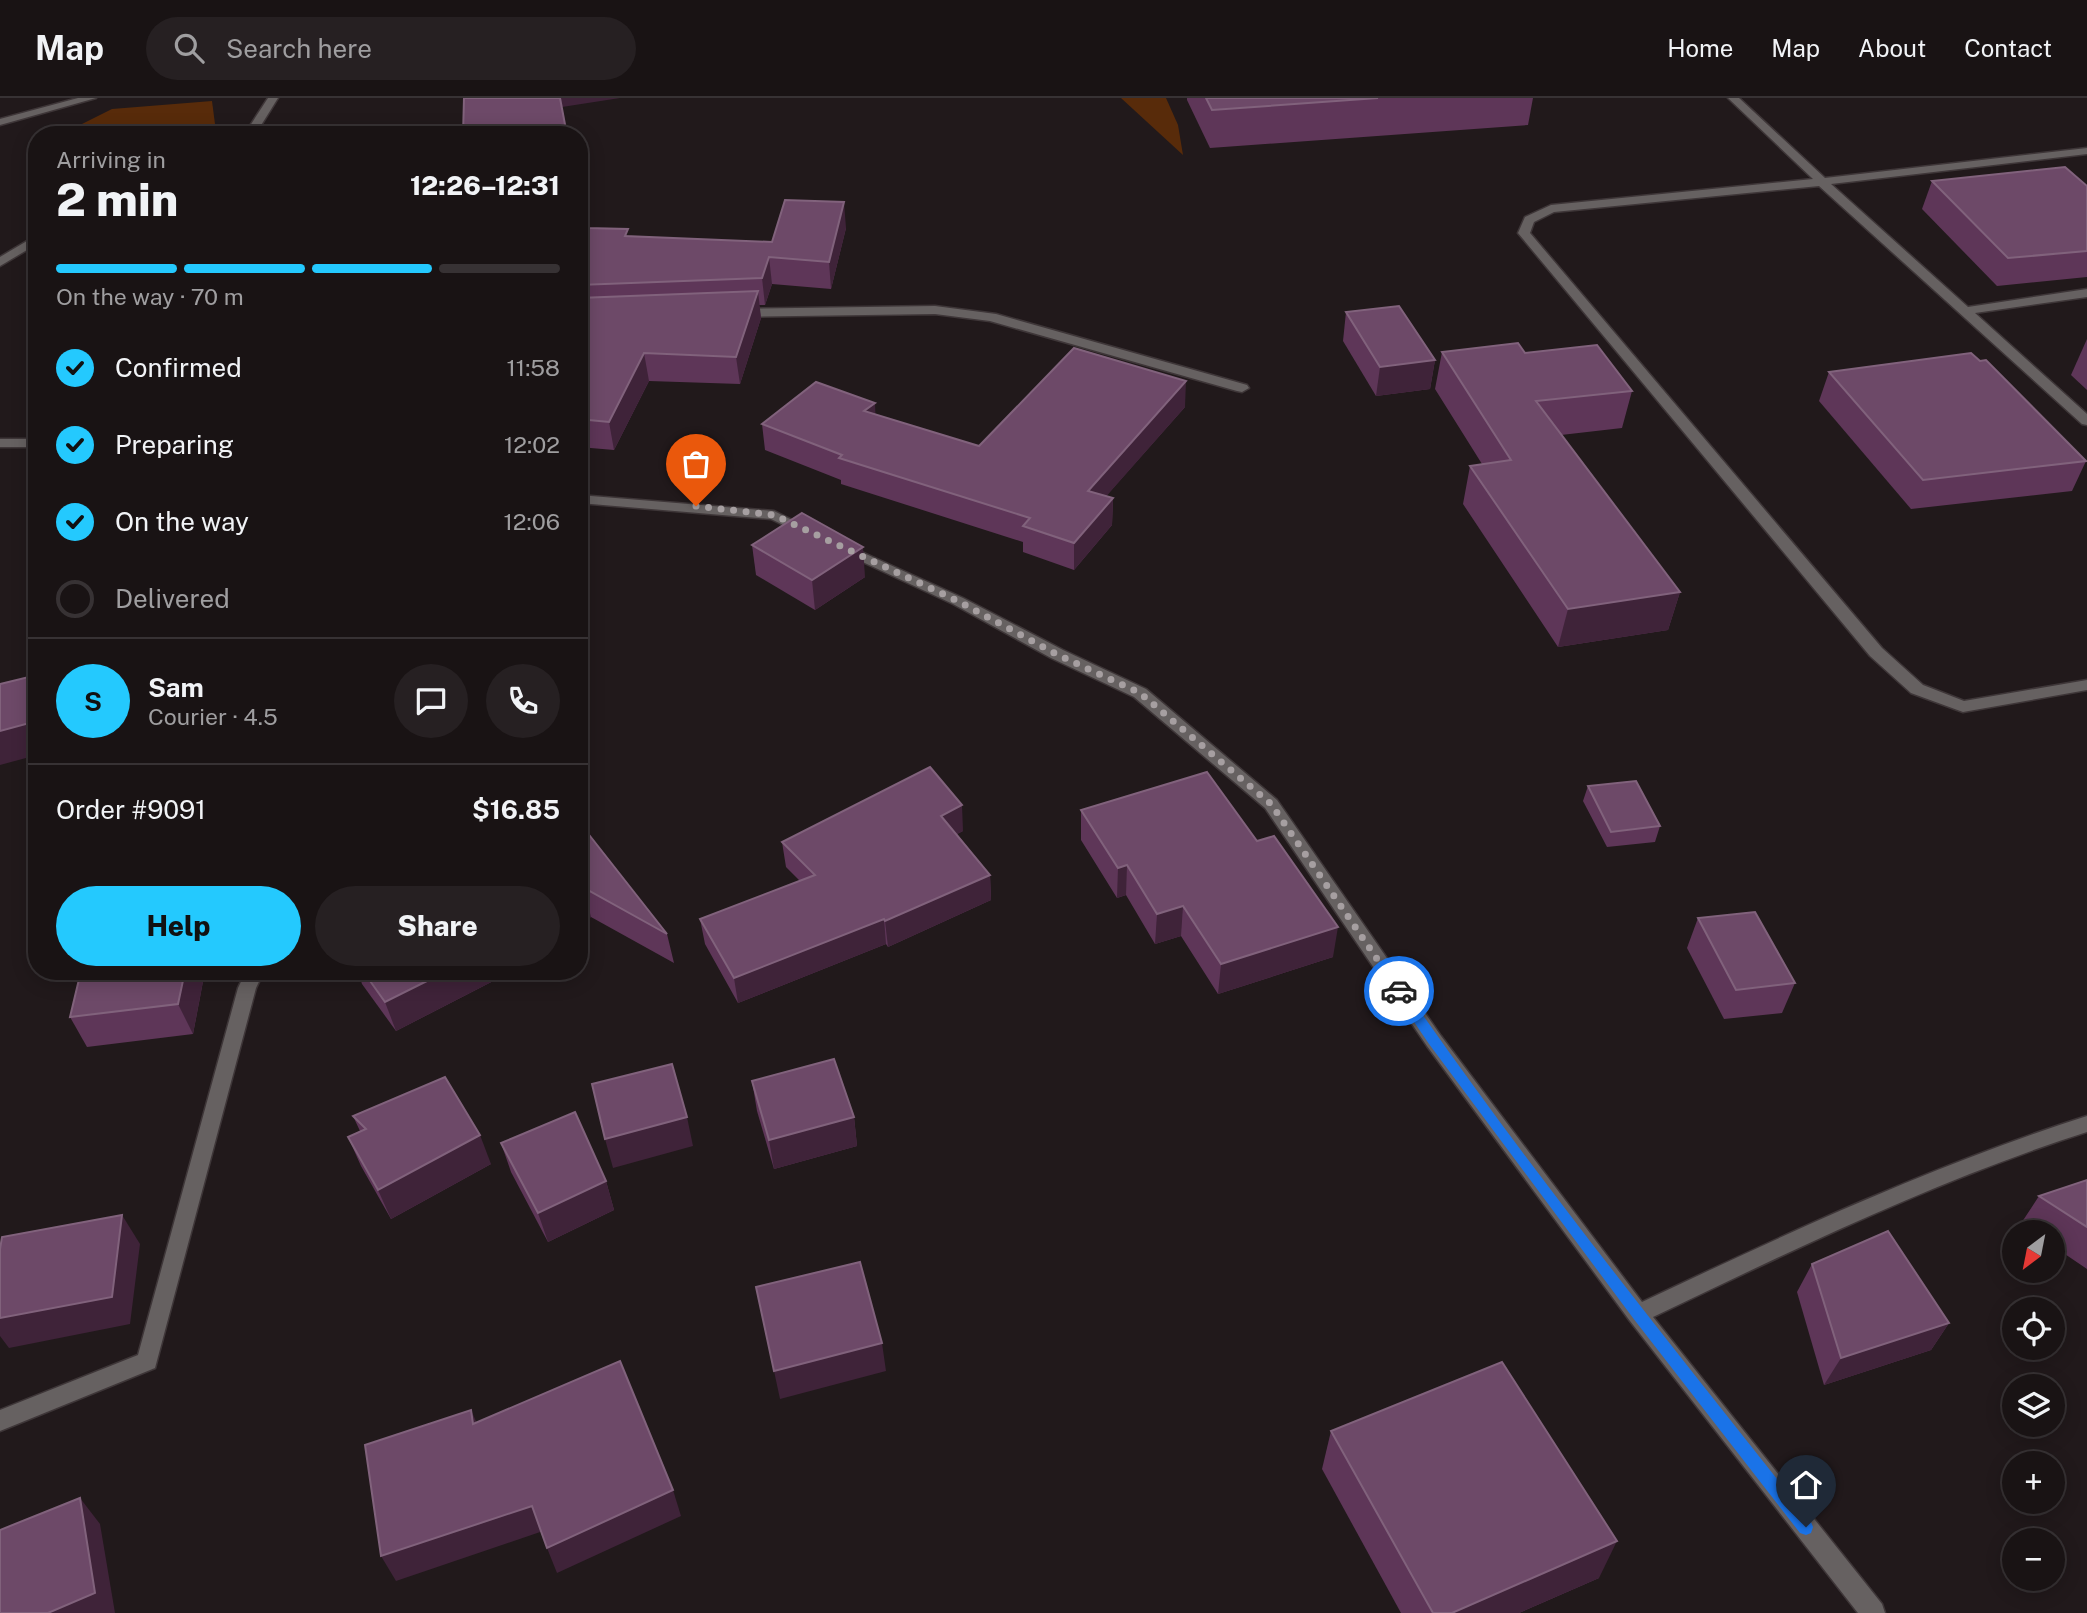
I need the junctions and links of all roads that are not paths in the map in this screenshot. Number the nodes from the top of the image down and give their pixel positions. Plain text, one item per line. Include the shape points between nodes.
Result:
1 (92, 98) edge
2 (273, 98) edge
3 (1733, 98) edge
4 (0, 122) edge
5 (255, 126) edge
6 (2087, 151) edge
7 (1822, 182) junction
8 (28, 245) edge
9 (0, 262) edge
10 (2087, 293) edge
11 (1965, 311) junction
12 (729, 313) edge
13 (1242, 388) dead end
14 (2087, 421) edge
15 (0, 443) edge
16 (28, 443) edge
17 (588, 500) edge
18 (2087, 685) edge
19 (251, 980) edge
20 (2087, 1124) edge
21 (1638, 1314) junction
22 (0, 1421) edge
23 (1873, 1613) edge

1 - 4 street
2 - 5 street
3 - 7 street
6 - 7 street
7 - 11 street
7 - 18 street via 1551,209 1529,220 1524,233 1875,652 1917,689 1964,707
8 - 9 street
10 - 11 street
11 - 14 street
12 - 13 street via 935,310 991,317
15 - 16 street
17 - 21 street via 774,515 1140,693 1271,804 1434,1041
19 - 22 street via 147,1361
20 - 21 street via 2022,1143 1819,1227
21 - 23 street

